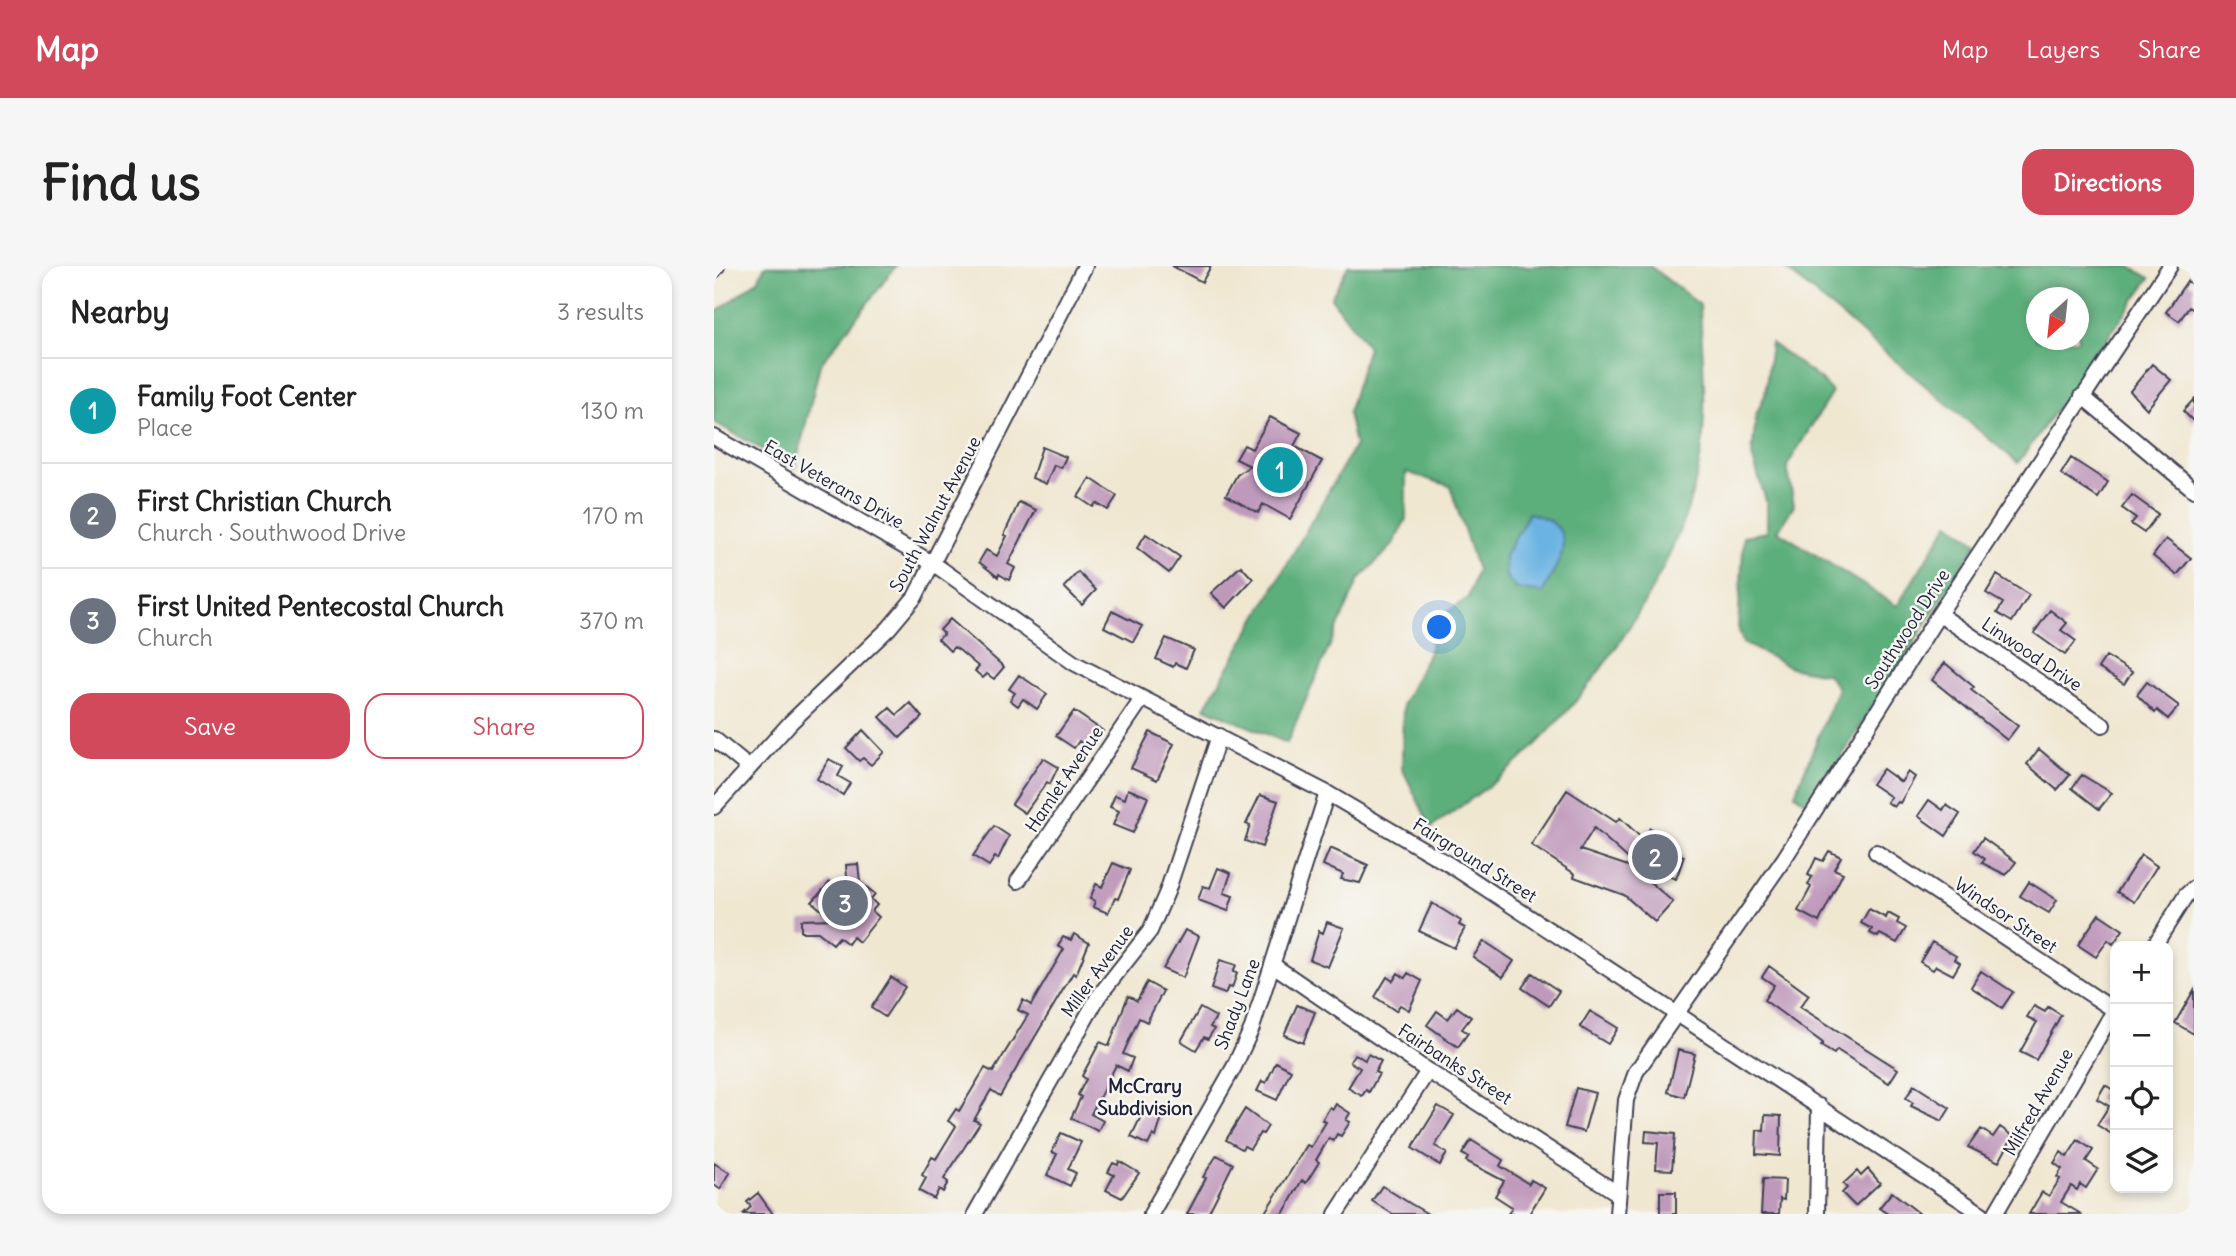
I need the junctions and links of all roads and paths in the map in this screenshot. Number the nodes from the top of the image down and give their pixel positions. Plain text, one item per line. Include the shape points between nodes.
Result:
1 (1085, 266) edge
2 (2171, 266) edge
3 (2082, 396) junction
4 (714, 437) edge
5 (2194, 490) edge
6 (934, 564) junction
7 (1939, 614) junction
8 (1142, 699) junction
9 (2104, 725) dead end
10 (1219, 736) junction
11 (714, 739) edge
12 (748, 767) junction
13 (1327, 793) junction
14 (714, 807) edge
15 (1876, 852) dead end
16 (1018, 881) dead end
17 (2194, 888) edge
18 (2157, 941) edge
19 (1273, 965) junction
20 (2110, 1007) edge
21 (1679, 1013) junction
22 (2110, 1018) edge
23 (1429, 1071) junction
24 (1819, 1106) junction
25 (1617, 1193) junction
26 (975, 1214) edge
27 (1151, 1214) edge
28 (1336, 1214) edge
29 (1617, 1214) edge
30 (1817, 1214) edge
31 (1982, 1214) edge
32 (1995, 1214) edge

1 - 6 street, South Walnut Avenue
2 - 3 street, Southwood Drive
3 - 5 street
3 - 7 street, Southwood Drive
4 - 6 street, East Veterans Drive
6 - 8 street, Fairground Street via 1074,663
6 - 12 street, South Walnut Avenue via 889,628
7 - 9 street, Linwood Drive
7 - 21 street, Southwood Drive via 1784,859
8 - 10 street, Fairground Street
8 - 16 street, Hamlet Avenue
10 - 13 street, Fairground Street
10 - 26 street, Miller Avenue via 1150,931 1098,997
11 - 12 street
12 - 14 street, South Walnut Avenue
13 - 19 street, Shady Lane
13 - 21 street, Fairground Street via 1450,865
15 - 20 street, Windsor Street
17 - 18 street
19 - 23 street, Fairbanks Street
19 - 27 street, Shady Lane via 1234,1067
21 - 24 street, Fairground Street
21 - 25 street, Southwood Drive via 1652,1048 1626,1100
22 - 32 street, Milfred Avenue
23 - 25 street, Fairbanks Street
23 - 28 street
24 - 30 street
24 - 31 street, Fairground Street
25 - 29 street, Southwood Drive

